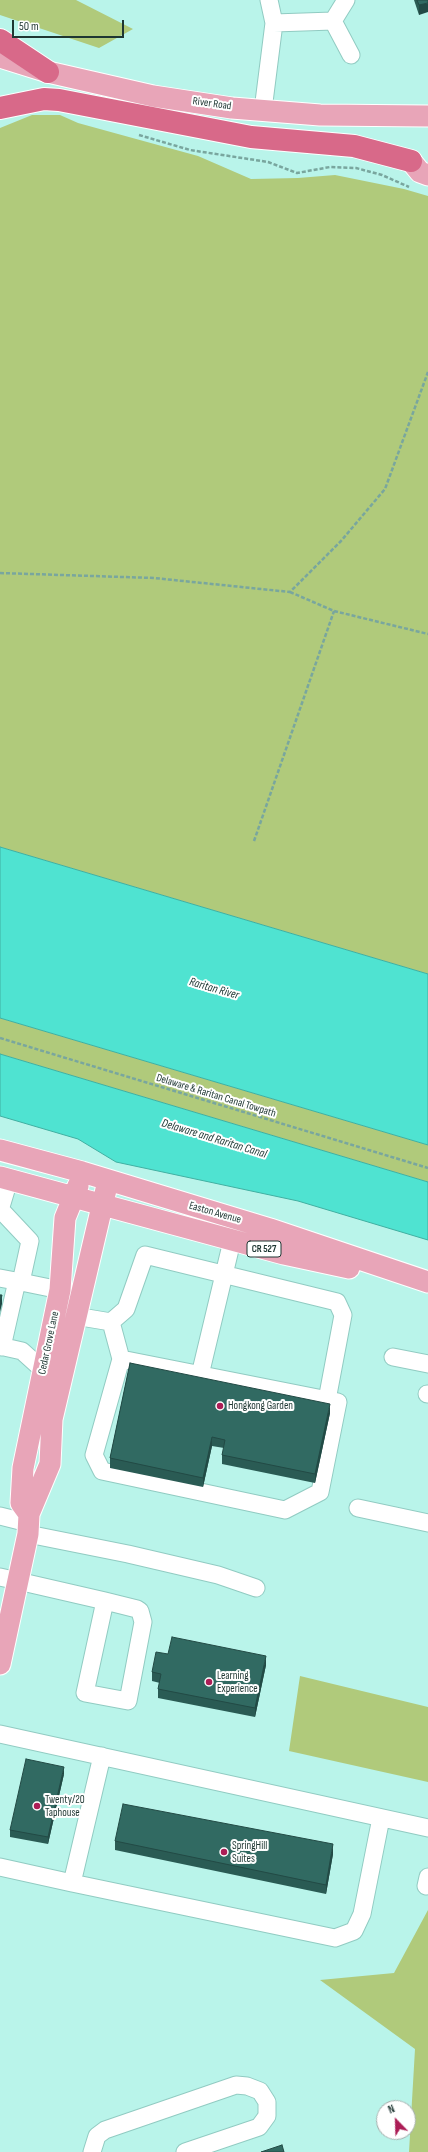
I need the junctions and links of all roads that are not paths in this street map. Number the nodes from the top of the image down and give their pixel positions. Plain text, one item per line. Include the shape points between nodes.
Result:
1 (269, 0) edge
2 (346, 0) edge
3 (333, 21) junction
4 (274, 23) junction
5 (0, 40) edge
6 (351, 55) dead end
7 (0, 57) edge
8 (48, 72) junction
9 (0, 108) edge
10 (263, 110) junction
11 (428, 111) edge
12 (398, 116) junction
13 (428, 116) edge
14 (420, 162) edge
15 (428, 175) edge
16 (0, 1150) edge
17 (82, 1172) junction
18 (4, 1179) edge
19 (108, 1182) junction
20 (74, 1199) junction
21 (101, 1205) junction
22 (0, 1209) edge
23 (232, 1241) junction
24 (224, 1274) junction
25 (0, 1278) edge
26 (19, 1282) junction
27 (428, 1283) edge
28 (60, 1290) junction
29 (75, 1316) junction
30 (111, 1322) junction
31 (1, 1346) edge
32 (393, 1357) dead end
33 (121, 1359) junction
34 (428, 1364) edge
35 (43, 1370) junction
36 (200, 1375) junction
37 (327, 1400) junction
38 (358, 1508) dead end
39 (0, 1516) edge
40 (428, 1522) edge
41 (28, 1524) junction
42 (9, 1579) edge
43 (256, 1588) dead end
44 (105, 1601) junction
45 (0, 1664) edge
46 (0, 1734) edge
47 (102, 1756) junction
48 (381, 1818) junction
49 (428, 1828) edge
50 (0, 1867) edge
51 (72, 1883) junction
52 (92, 2152) edge
53 (185, 2152) edge

1 - 4 lane
2 - 3 lane
3 - 4 lane
3 - 6 lane
4 - 10 lane
5 - 8 highway
7 - 8 main road, River Road
8 - 10 main road, River Road via 153,96
9 - 14 highway via 44,99 59,100 251,137 360,147
10 - 12 main road, River Road via 320,115
11 - 12 main road
12 - 13 main road, River Road
14 - 15 main road via 420,172
16 - 17 main road, Easton Avenue / CR 527
17 - 19 main road, Easton Avenue / CR 527
17 - 20 main road, Cedar Grove Lane
18 - 20 main road, Easton Avenue / CR 527
18 - 22 lane
19 - 21 main road, Cedar Grove Lane
19 - 27 main road, Easton Avenue / CR 527 via 270,1229
20 - 21 main road, Easton Avenue / CR 527
20 - 28 main road, Cedar Grove Lane via 65,1218
21 - 23 main road, Easton Avenue / CR 527
21 - 29 main road, Cedar Grove Lane
22 - 26 lane via 30,1241
23 - 24 lane
23 - 27 main road, Easton Avenue / CR 527
24 - 30 lane via 145,1255 126,1309
24 - 36 lane
24 - 37 lane via 337,1302 343,1315
25 - 26 lane
26 - 28 lane
26 - 31 lane
28 - 35 main road, Cedar Grove Lane
29 - 30 lane
29 - 41 main road, Cedar Grove Lane via 52,1419 50,1464
30 - 33 lane
31 - 35 lane via 22,1351
32 - 34 lane
33 - 36 lane
33 - 37 lane via 94,1455 102,1471 286,1510 320,1492 338,1402
35 - 41 main road, Cedar Grove Lane via 23,1468 21,1503
36 - 37 lane
38 - 40 lane
39 - 41 lane
41 - 42 main road, Cedar Grove Lane
41 - 43 lane via 143,1557 218,1575
42 - 44 lane
42 - 45 main road, Cedar Grove Lane
44 - 44 lane via 85,1693 128,1701 143,1618 137,1609
46 - 47 lane
47 - 48 lane
47 - 51 lane
48 - 49 lane
48 - 51 lane via 362,1914 354,1931 335,1938
50 - 51 lane
52 - 53 lane via 98,2136 105,2130 236,2085 260,2090 267,2102 267,2116 259,2127

